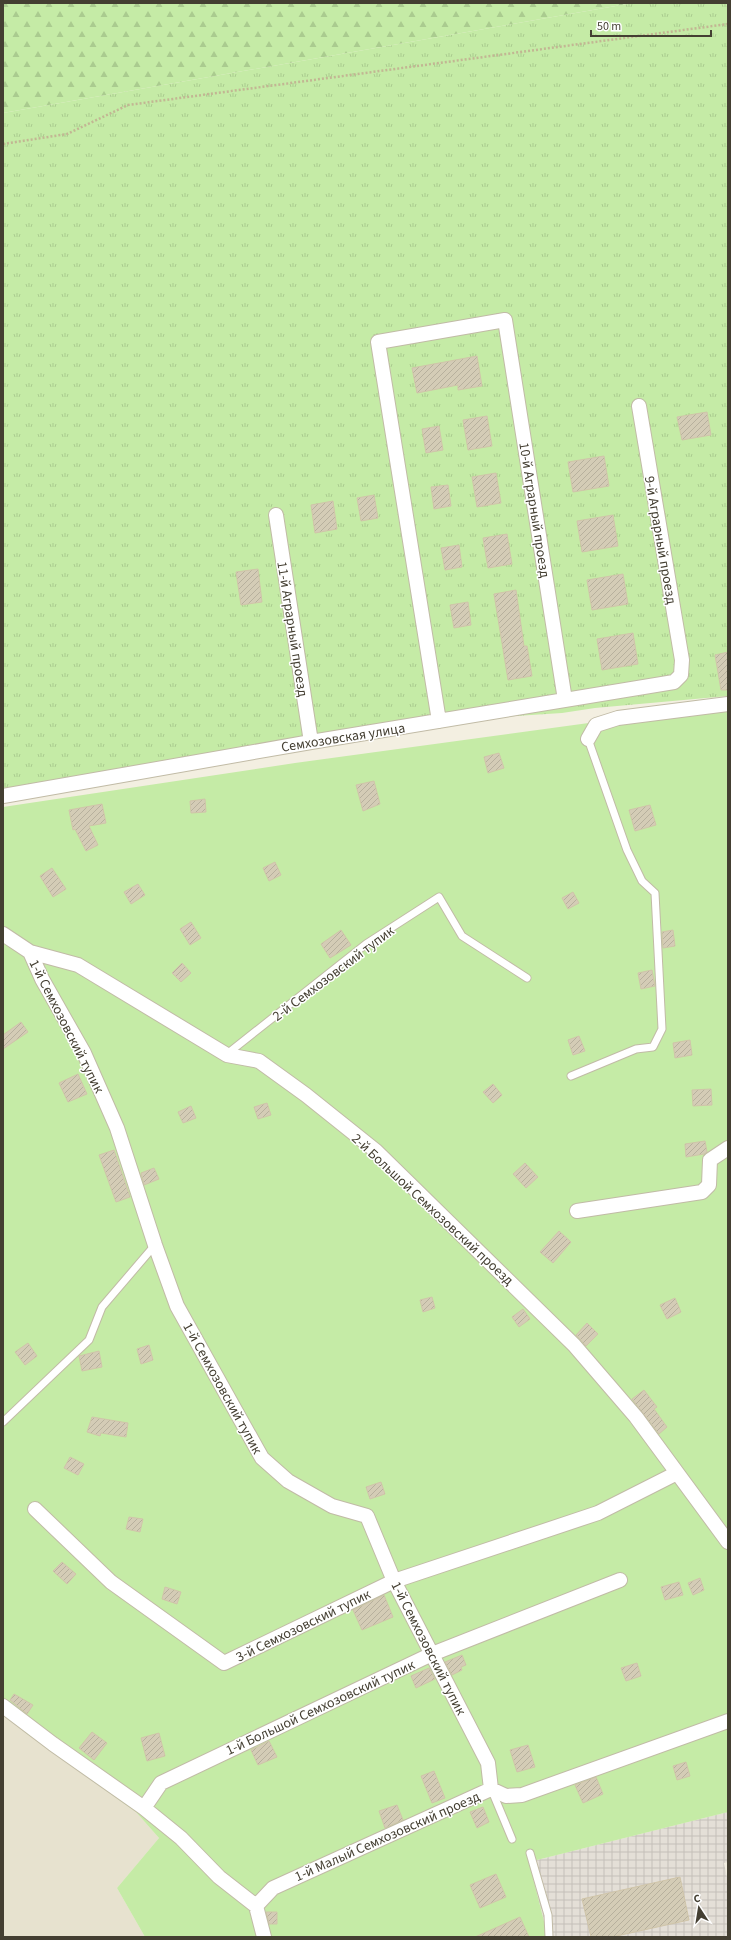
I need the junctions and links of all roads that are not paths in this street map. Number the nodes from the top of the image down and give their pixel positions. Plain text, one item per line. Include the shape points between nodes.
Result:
1 (639, 406) dead end
2 (276, 515) dead end
3 (681, 675) joint
4 (565, 700) junction
5 (728, 704) edge
6 (439, 721) junction
7 (588, 739) joint
8 (311, 742) junction
9 (3, 796) edge
10 (3, 934) edge
11 (30, 952) junction
12 (527, 978) dead end
13 (227, 1054) junction
14 (571, 1076) dead end
15 (728, 1148) edge
16 (577, 1211) dead end
17 (155, 1245) junction
18 (3, 1422) edge
19 (677, 1473) junction
20 (35, 1509) dead end
21 (728, 1542) edge
22 (620, 1580) dead end
23 (394, 1582) junction
24 (432, 1654) junction
25 (3, 1706) edge
26 (728, 1721) edge
27 (491, 1789) junction
28 (144, 1808) junction
29 (512, 1839) dead end
30 (530, 1853) dead end
31 (256, 1906) junction
32 (264, 1937) edge
33 (549, 1937) edge

1 - 3 street, 9-й Аграрный проезд via 682,660
2 - 8 street, 11-й Аграрный проезд
3 - 4 street, Семхозовская улица via 674,682
4 - 6 street, Семхозовская улица
4 - 6 street, 10-й Аграрный проезд via 505,320 378,342
5 - 7 street via 618,718 596,726
6 - 8 street, Семхозовская улица
7 - 14 lane via 627,850 642,881 655,893 662,1029 653,1047 636,1049
8 - 9 street, Семхозовская улица
10 - 11 street, 2-й Большой Семхозовский проезд
11 - 13 street, 2-й Большой Семхозовский проезд via 78,965
11 - 17 street, 1-й Семхозовский тупик via 42,979 84,1053 117,1128
12 - 13 lane, 2-й Семхозовский тупик via 462,936 439,897 366,944
13 - 19 street, 2-й Большой Семхозовский проезд via 259,1061 376,1151 574,1345 636,1417
15 - 16 street via 710,1160 709,1185 702,1192
17 - 18 lane via 102,1307 89,1340
17 - 23 street, 1-й Семхозовский тупик via 177,1306 262,1458 288,1481 332,1506 367,1516
19 - 21 street, 2-й Большой Семхозовский проезд
19 - 23 street, 3-й Семхозовский тупик via 598,1513
20 - 23 street, 3-й Семхозовский тупик via 111,1582 224,1663
22 - 24 street, 1-й Большой Семхозовский тупик
23 - 24 street, 1-й Семхозовский тупик
24 - 27 street, 1-й Семхозовский тупик via 488,1763
24 - 28 street, 1-й Большой Семхозовский тупик via 161,1783
25 - 28 street via 52,1744
26 - 27 street, 1-й Малый Семхозовский проезд via 522,1795 506,1796
27 - 29 lane
27 - 31 street, 1-й Малый Семхозовский проезд via 273,1888
28 - 31 street via 181,1838 219,1877
30 - 33 lane via 548,1915
31 - 32 street

